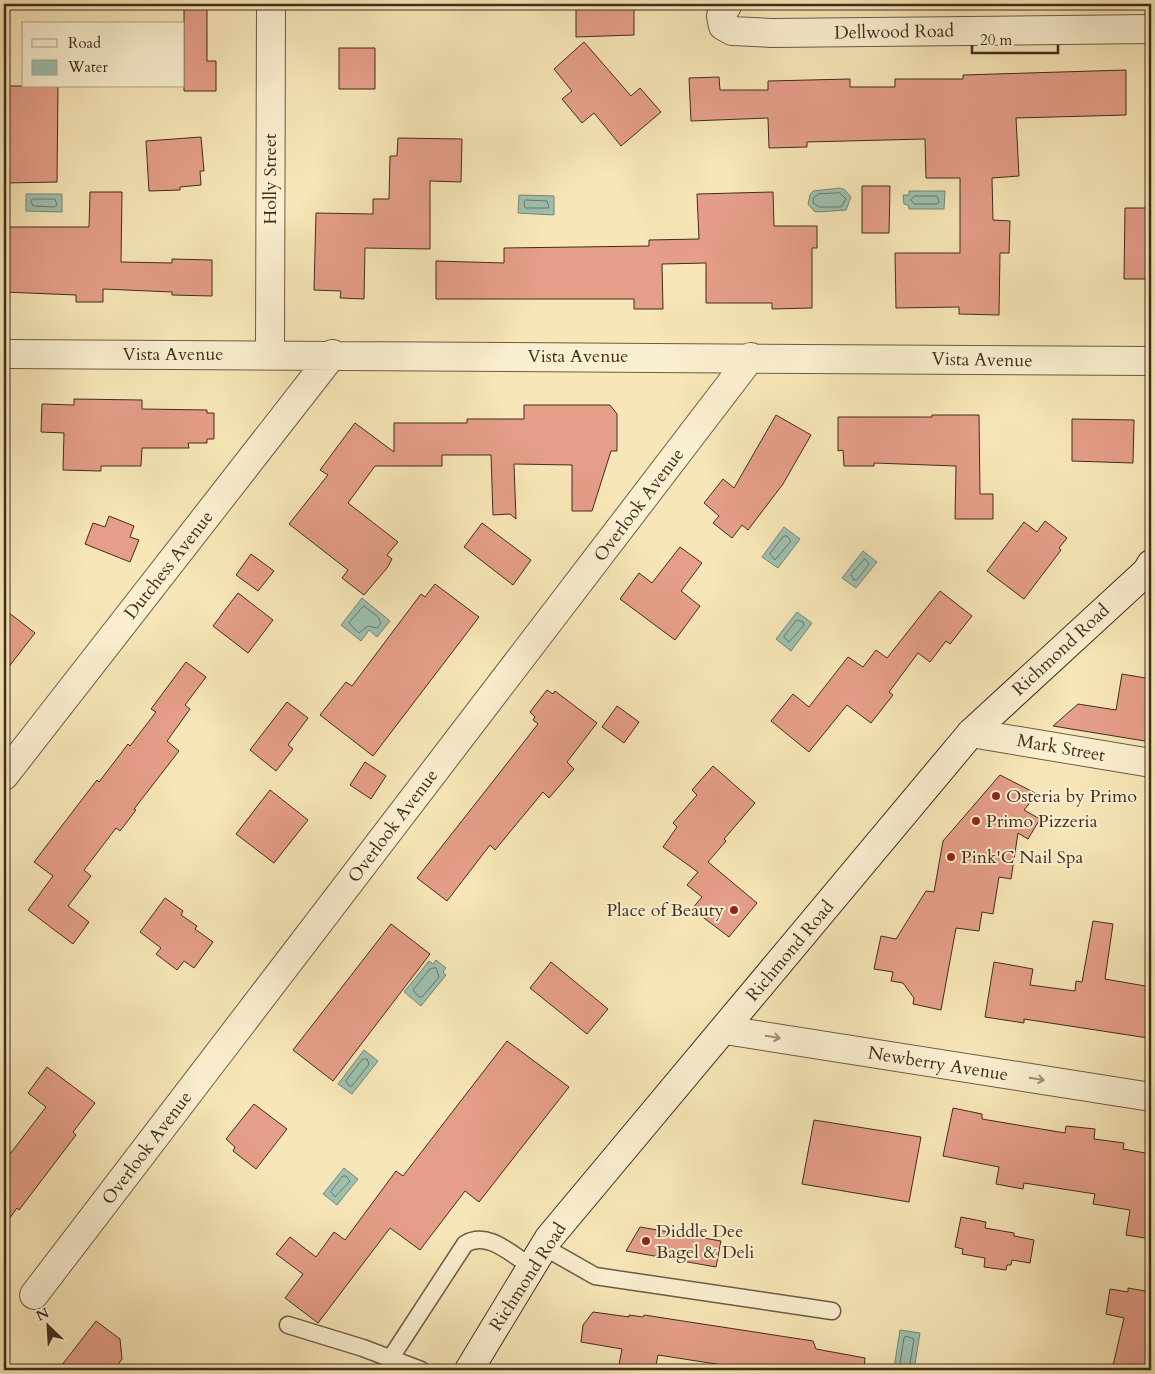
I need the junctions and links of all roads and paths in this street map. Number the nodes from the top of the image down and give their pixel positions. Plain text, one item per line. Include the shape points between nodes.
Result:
1 (270, 4) edge
2 (728, 4) edge
3 (1151, 29) edge
4 (4, 354) edge
5 (270, 354) junction
6 (333, 354) junction
7 (751, 358) junction
8 (1151, 361) edge
9 (1150, 569) edge
10 (971, 733) junction
11 (1151, 763) edge
12 (4, 776) edge
13 (724, 1030) junction
14 (1151, 1097) edge
15 (538, 1257) junction
16 (34, 1295) dead end
17 (832, 1311) dead end
18 (288, 1325) dead end
19 (390, 1359) junction
20 (421, 1370) edge
21 (469, 1370) edge

1 - 5 street, Holly Street
2 - 3 street, Dellwood Road via 721,16 723,26 732,31 772,34
4 - 5 street, Vista Avenue
5 - 6 street, Vista Avenue
6 - 7 street, Vista Avenue
6 - 12 street, Dutchess Avenue
7 - 8 street, Vista Avenue
7 - 16 street, Overlook Avenue
9 - 10 street, Richmond Road
10 - 11 street, Mark Street
10 - 13 street, Richmond Road
13 -> 14 street, Newberry Avenue
13 - 15 street, Richmond Road
15 - 17 lane via 595,1276
15 - 19 lane via 483,1238 465,1244
15 - 21 street, Richmond Road
18 - 19 lane
19 - 20 lane

